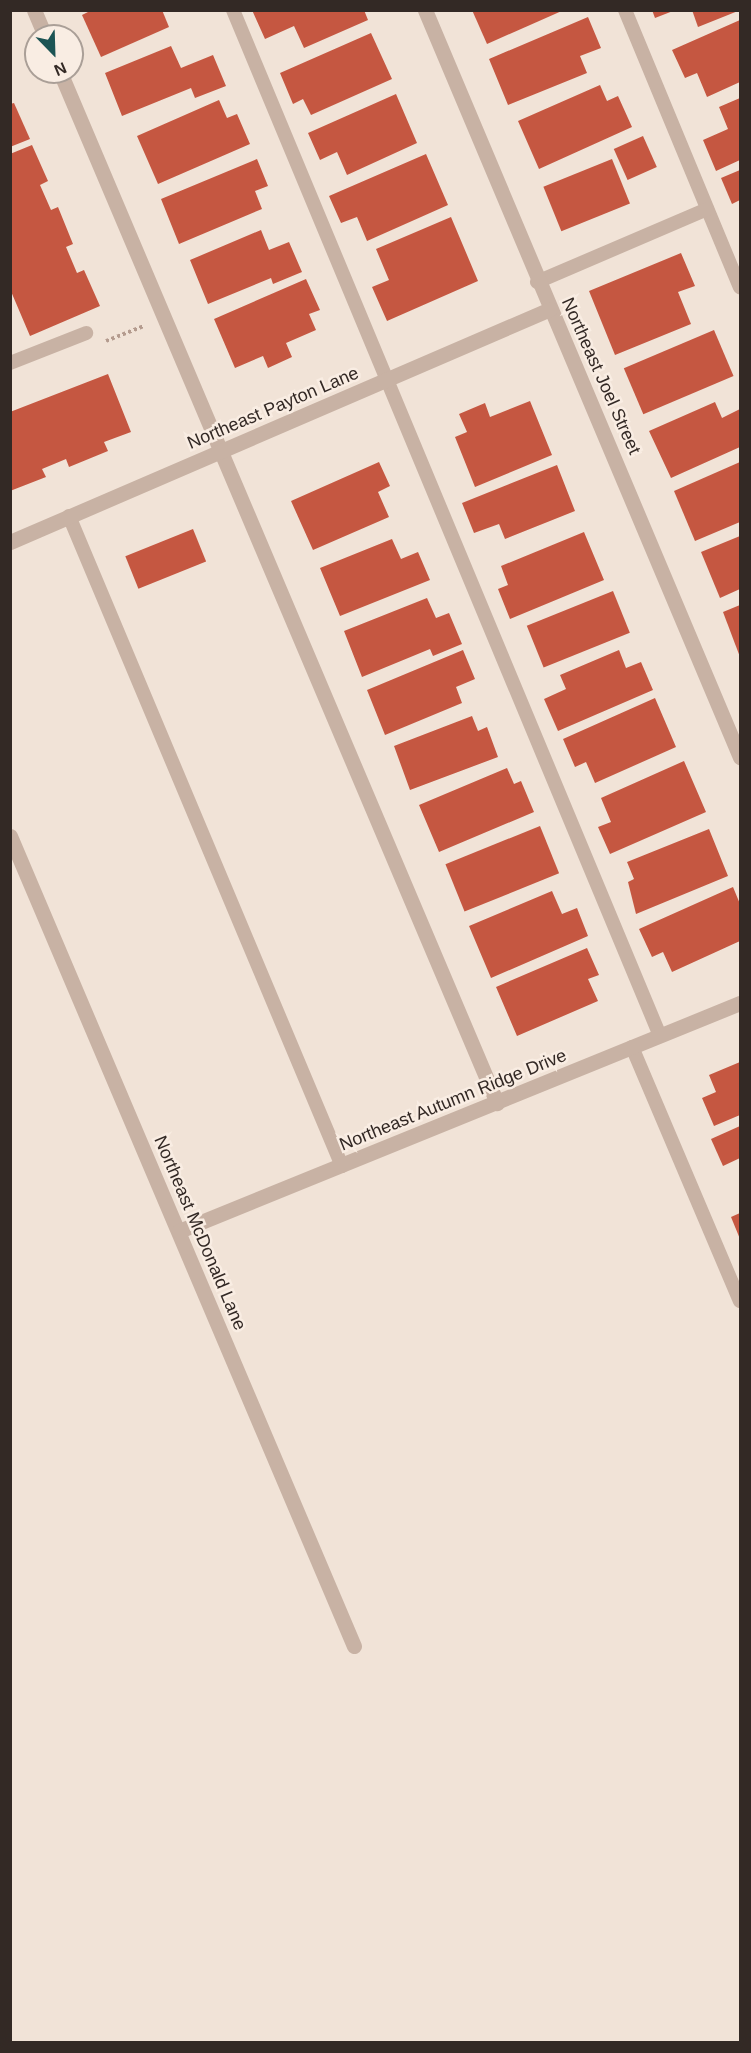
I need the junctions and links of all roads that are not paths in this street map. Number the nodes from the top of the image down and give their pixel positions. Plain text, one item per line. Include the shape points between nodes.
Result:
1 (34, 10) edge
2 (232, 10) edge
3 (425, 10) edge
4 (625, 10) edge
5 (40, 24) edge
6 (65, 84) edge
7 (707, 209) junction
8 (537, 282) junction
9 (741, 287) edge
10 (550, 309) junction
11 (86, 333) road end
12 (10, 363) edge
13 (389, 380) junction
14 (220, 451) junction
15 (69, 516) junction
16 (10, 542) edge
17 (741, 757) edge
18 (10, 836) edge
19 (741, 1003) edge
20 (660, 1035) junction
21 (632, 1047) junction
22 (497, 1103) junction
23 (342, 1166) junction
24 (179, 1231) junction
25 (741, 1301) edge
26 (354, 1646) dead end

1 - 5 street
2 - 13 lane
3 - 8 street, Northeast Joel Street
4 - 7 lane
6 - 14 street
7 - 8 lane
7 - 9 lane
8 - 10 street, Northeast Joel Street
10 - 13 street, Northeast Payton Lane
10 - 17 street, Northeast Joel Street
11 - 12 lane
13 - 14 street, Northeast Payton Lane
13 - 20 lane
14 - 15 street, Northeast Payton Lane
14 - 22 street
15 - 16 street, Northeast Payton Lane
15 - 23 lane
18 - 24 street, Northeast McDonald Lane
19 - 20 street, Northeast Autumn Ridge Drive
20 - 21 street, Northeast Autumn Ridge Drive
21 - 22 street, Northeast Autumn Ridge Drive
21 - 25 lane
22 - 23 street, Northeast Autumn Ridge Drive
23 - 24 street, Northeast Autumn Ridge Drive
24 - 26 street, Northeast McDonald Lane

